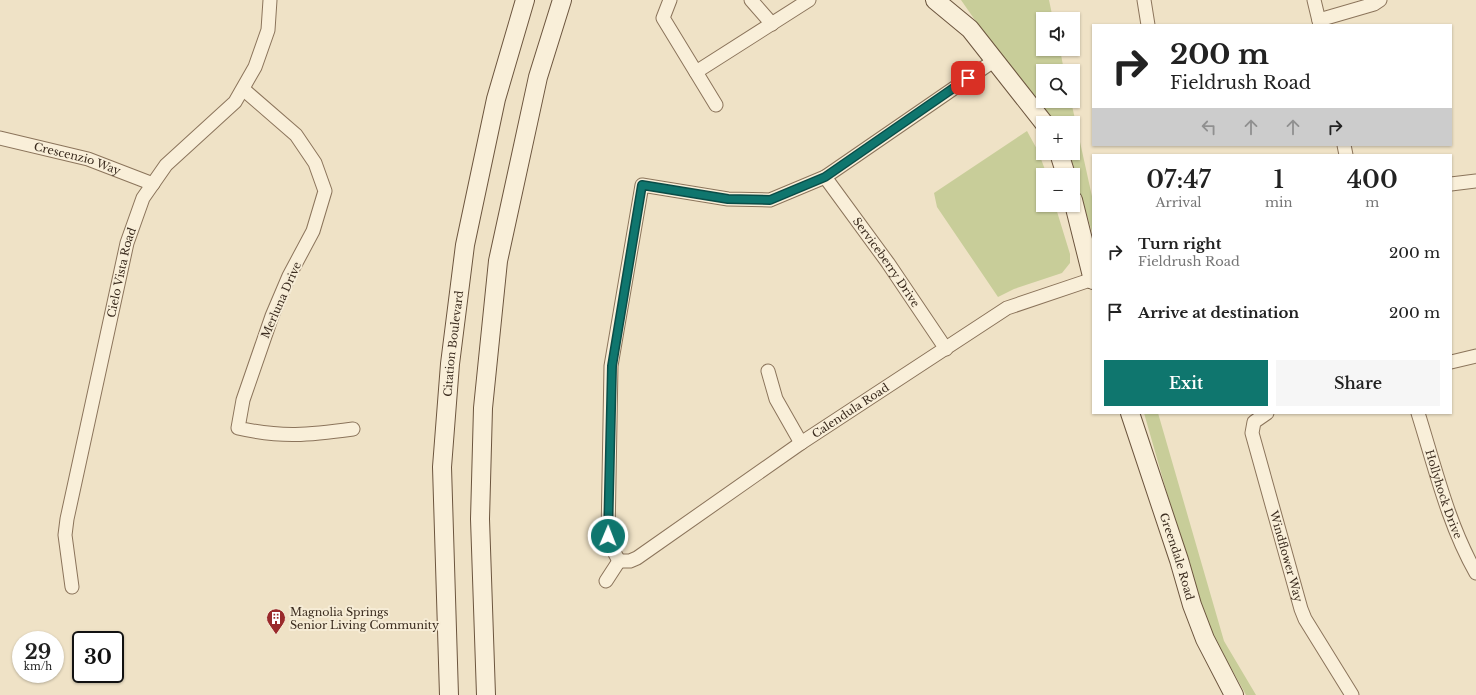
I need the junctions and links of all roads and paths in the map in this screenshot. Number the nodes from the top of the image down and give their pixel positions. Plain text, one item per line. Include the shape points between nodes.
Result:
1 (270, 0) edge
2 (525, 0) edge
3 (562, 0) edge
4 (670, 0) edge
5 (751, 0) edge
6 (809, 0) edge
7 (935, 0) edge
8 (1144, 0) edge
9 (1314, 0) edge
10 (1380, 0) edge
11 (1319, 22) edge
12 (772, 24) junction
13 (1148, 24) edge
14 (994, 60) junction
15 (696, 72) junction
16 (243, 89) junction
17 (716, 105) dead end
18 (1038, 116) edge
19 (0, 138) edge
20 (825, 177) junction
21 (1476, 181) edge
22 (153, 184) junction
23 (1452, 184) edge
24 (1076, 212) edge
25 (1092, 275) edge
26 (1092, 279) edge
27 (946, 349) junction
28 (1476, 356) edge
29 (1452, 362) edge
30 (768, 371) dead end
31 (1130, 414) edge
32 (1266, 414) edge
33 (1418, 414) edge
34 (353, 429) dead end
35 (801, 443) junction
36 (619, 561) junction
37 (1476, 573) edge
38 (606, 581) dead end
39 (72, 587) dead end
40 (449, 695) edge
41 (486, 695) edge
42 (1234, 695) edge
43 (1352, 695) edge

1 - 16 street, Cielo Vista Road via 268,30 255,67
2 - 40 main road, Citation Boulevard via 496,99 465,245 450,364 442,467
3 - 41 main road via 538,77 497,269 483,408 480,519
4 - 15 street via 662,18
5 - 12 street
6 - 12 street
7 - 14 main road via 962,20
8 - 13 street
9 - 11 street
10 - 11 street
12 - 15 street
14 - 18 main road
14 - 20 street
15 - 17 street
16 - 22 street, Cielo Vista Road via 235,102 166,165
16 - 34 street, Merluna Drive via 296,135 315,163 325,191 313,231 289,276 272,316 243,400 238,428 262,434 290,436
19 - 22 street, Crescenzio Way via 88,159
20 - 27 street, Serviceberry Drive via 888,263
20 - 36 street via 770,200 728,199 642,185 612,366 608,536
21 - 23 street
22 - 39 street, Cielo Vista Road via 143,198 127,243 67,519 65,535
24 - 25 main road
26 - 27 street, Calendula Road via 1007,308
27 - 35 street, Calendula Road
28 - 29 street
30 - 35 street via 776,399
31 - 42 main road, Greendale Road via 1192,605 1205,639
32 - 43 street, Windflower Way via 1254,422 1252,433 1301,609 1305,620
33 - 37 street, Hollyhock Drive via 1451,518
35 - 36 street, Calendula Road via 637,558
36 - 38 street

